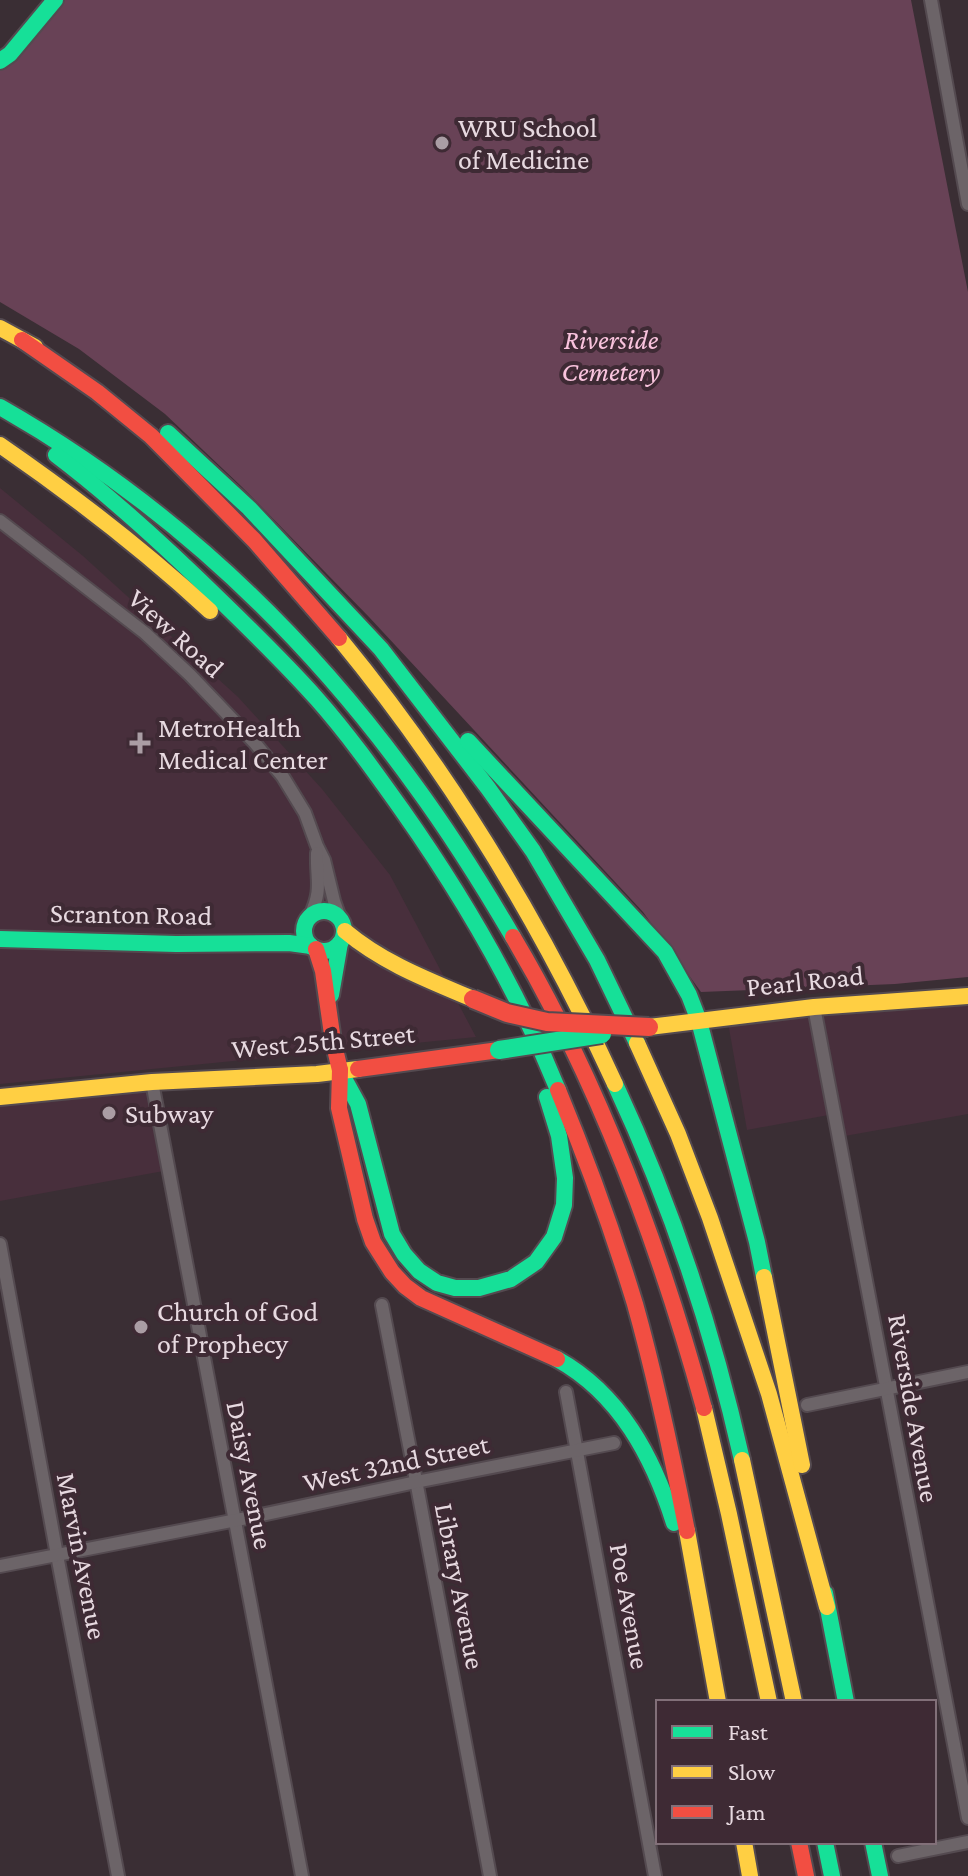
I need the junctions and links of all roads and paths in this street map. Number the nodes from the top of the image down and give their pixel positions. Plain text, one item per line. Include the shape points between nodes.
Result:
1 (55, 0) edge
2 (931, 0) edge
3 (5, 57) edge
4 (0, 71) edge
5 (968, 204) edge
6 (0, 328) edge
7 (22, 340) junction
8 (0, 407) edge
9 (0, 414) edge
10 (0, 445) edge
11 (0, 521) edge
12 (381, 649) junction
13 (413, 828) junction
14 (317, 846) junction
15 (468, 913) junction
16 (308, 918) junction
17 (342, 931) junction
18 (0, 939) edge
19 (261, 943) junction
20 (313, 948) junction
21 (968, 996) edge
22 (329, 1005) junction
23 (814, 1007) junction
24 (699, 1021) junction
25 (658, 1026) junction
26 (340, 1070) junction
27 (152, 1082) junction
28 (0, 1097) edge
29 (0, 1244) edge
30 (382, 1305) dead end
31 (968, 1372) edge
32 (887, 1389) junction
33 (566, 1392) dead end
34 (807, 1405) dead end
35 (614, 1443) dead end
36 (577, 1450) junction
37 (416, 1482) junction
38 (234, 1521) junction
39 (57, 1555) junction
40 (0, 1566) edge
41 (827, 1607) junction
42 (718, 1700) edge
43 (718, 1700) edge
44 (769, 1700) edge
45 (794, 1700) edge
46 (846, 1700) edge
47 (968, 1818) edge
48 (968, 1842) edge
49 (744, 1844) edge
50 (799, 1844) edge
51 (825, 1844) edge
52 (873, 1844) edge
53 (898, 1856) dead end
54 (118, 1876) edge
55 (302, 1876) edge
56 (490, 1876) edge
57 (655, 1876) edge
58 (750, 1876) edge
59 (806, 1876) edge
60 (832, 1876) edge
61 (880, 1876) edge

1 - 3 main road
2 - 5 street
3 - 4 main road
6 - 7 main road
7 - 12 main road via 154,420 249,508
7 - 45 main road via 124,413 269,554 419,739 524,900 609,1066 685,1259 735,1428
8 - 44 main road via 137,494 252,594 396,756 491,896 591,1089 661,1266 710,1435
9 - 13 main road via 112,499 280,659 349,738
10 - 13 main road via 125,536 205,605 325,725
11 - 14 street, View Road via 145,633 230,716 283,777 311,824
12 - 24 main road via 665,952
12 - 41 main road via 533,851 620,1005 678,1134 725,1261 769,1394
13 - 15 main road
14 - 16 street, View Road via 318,899
14 - 17 street, View Road
15 - 26 main road via 520,1022 563,1158 565,1204 558,1230 531,1267 514,1279 471,1289 433,1281 414,1267 392,1234 358,1104
15 - 42 main road via 513,990 555,1080 616,1246 671,1445
16 - 17 main road via 322,910 335,913
16 - 19 main road, Scranton Road
16 - 20 main road via 304,934
17 - 20 main road via 329,950
17 - 22 main road
17 - 25 main road, bridge via 406,971 507,1013 547,1022
18 - 19 main road, Scranton Road
19 - 20 main road, Scranton Road
20 - 22 main road
21 - 23 main road, Pearl Road
22 - 26 main road
23 - 24 main road, Pearl Road
23 - 32 street, Riverside Avenue
24 - 25 main road, Pearl Road
24 - 41 main road via 757,1242
25 - 26 main road, West 25th Street, bridge
26 - 27 main road, West 25th Street
26 - 43 main road via 339,1108 365,1219 392,1272 421,1298 567,1365 604,1395 640,1440 673,1520
27 - 28 main road, West 25th Street
27 - 38 street, Daisy Avenue
29 - 39 street, Marvin Avenue
30 - 37 street, Library Avenue
31 - 32 street
32 - 34 street
32 - 47 street, Riverside Avenue
33 - 36 street, Poe Avenue
35 - 36 street, West 32nd Street
36 - 37 street, West 32nd Street
36 - 57 street, Poe Avenue
37 - 38 street, West 32nd Street
37 - 56 street, Library Avenue
38 - 39 street, West 32nd Street
38 - 55 street, Daisy Avenue
39 - 40 street, West 32nd Street
39 - 54 street, Marvin Avenue
41 - 46 main road
48 - 53 street
49 - 58 main road
50 - 59 main road
51 - 60 main road
52 - 61 main road

